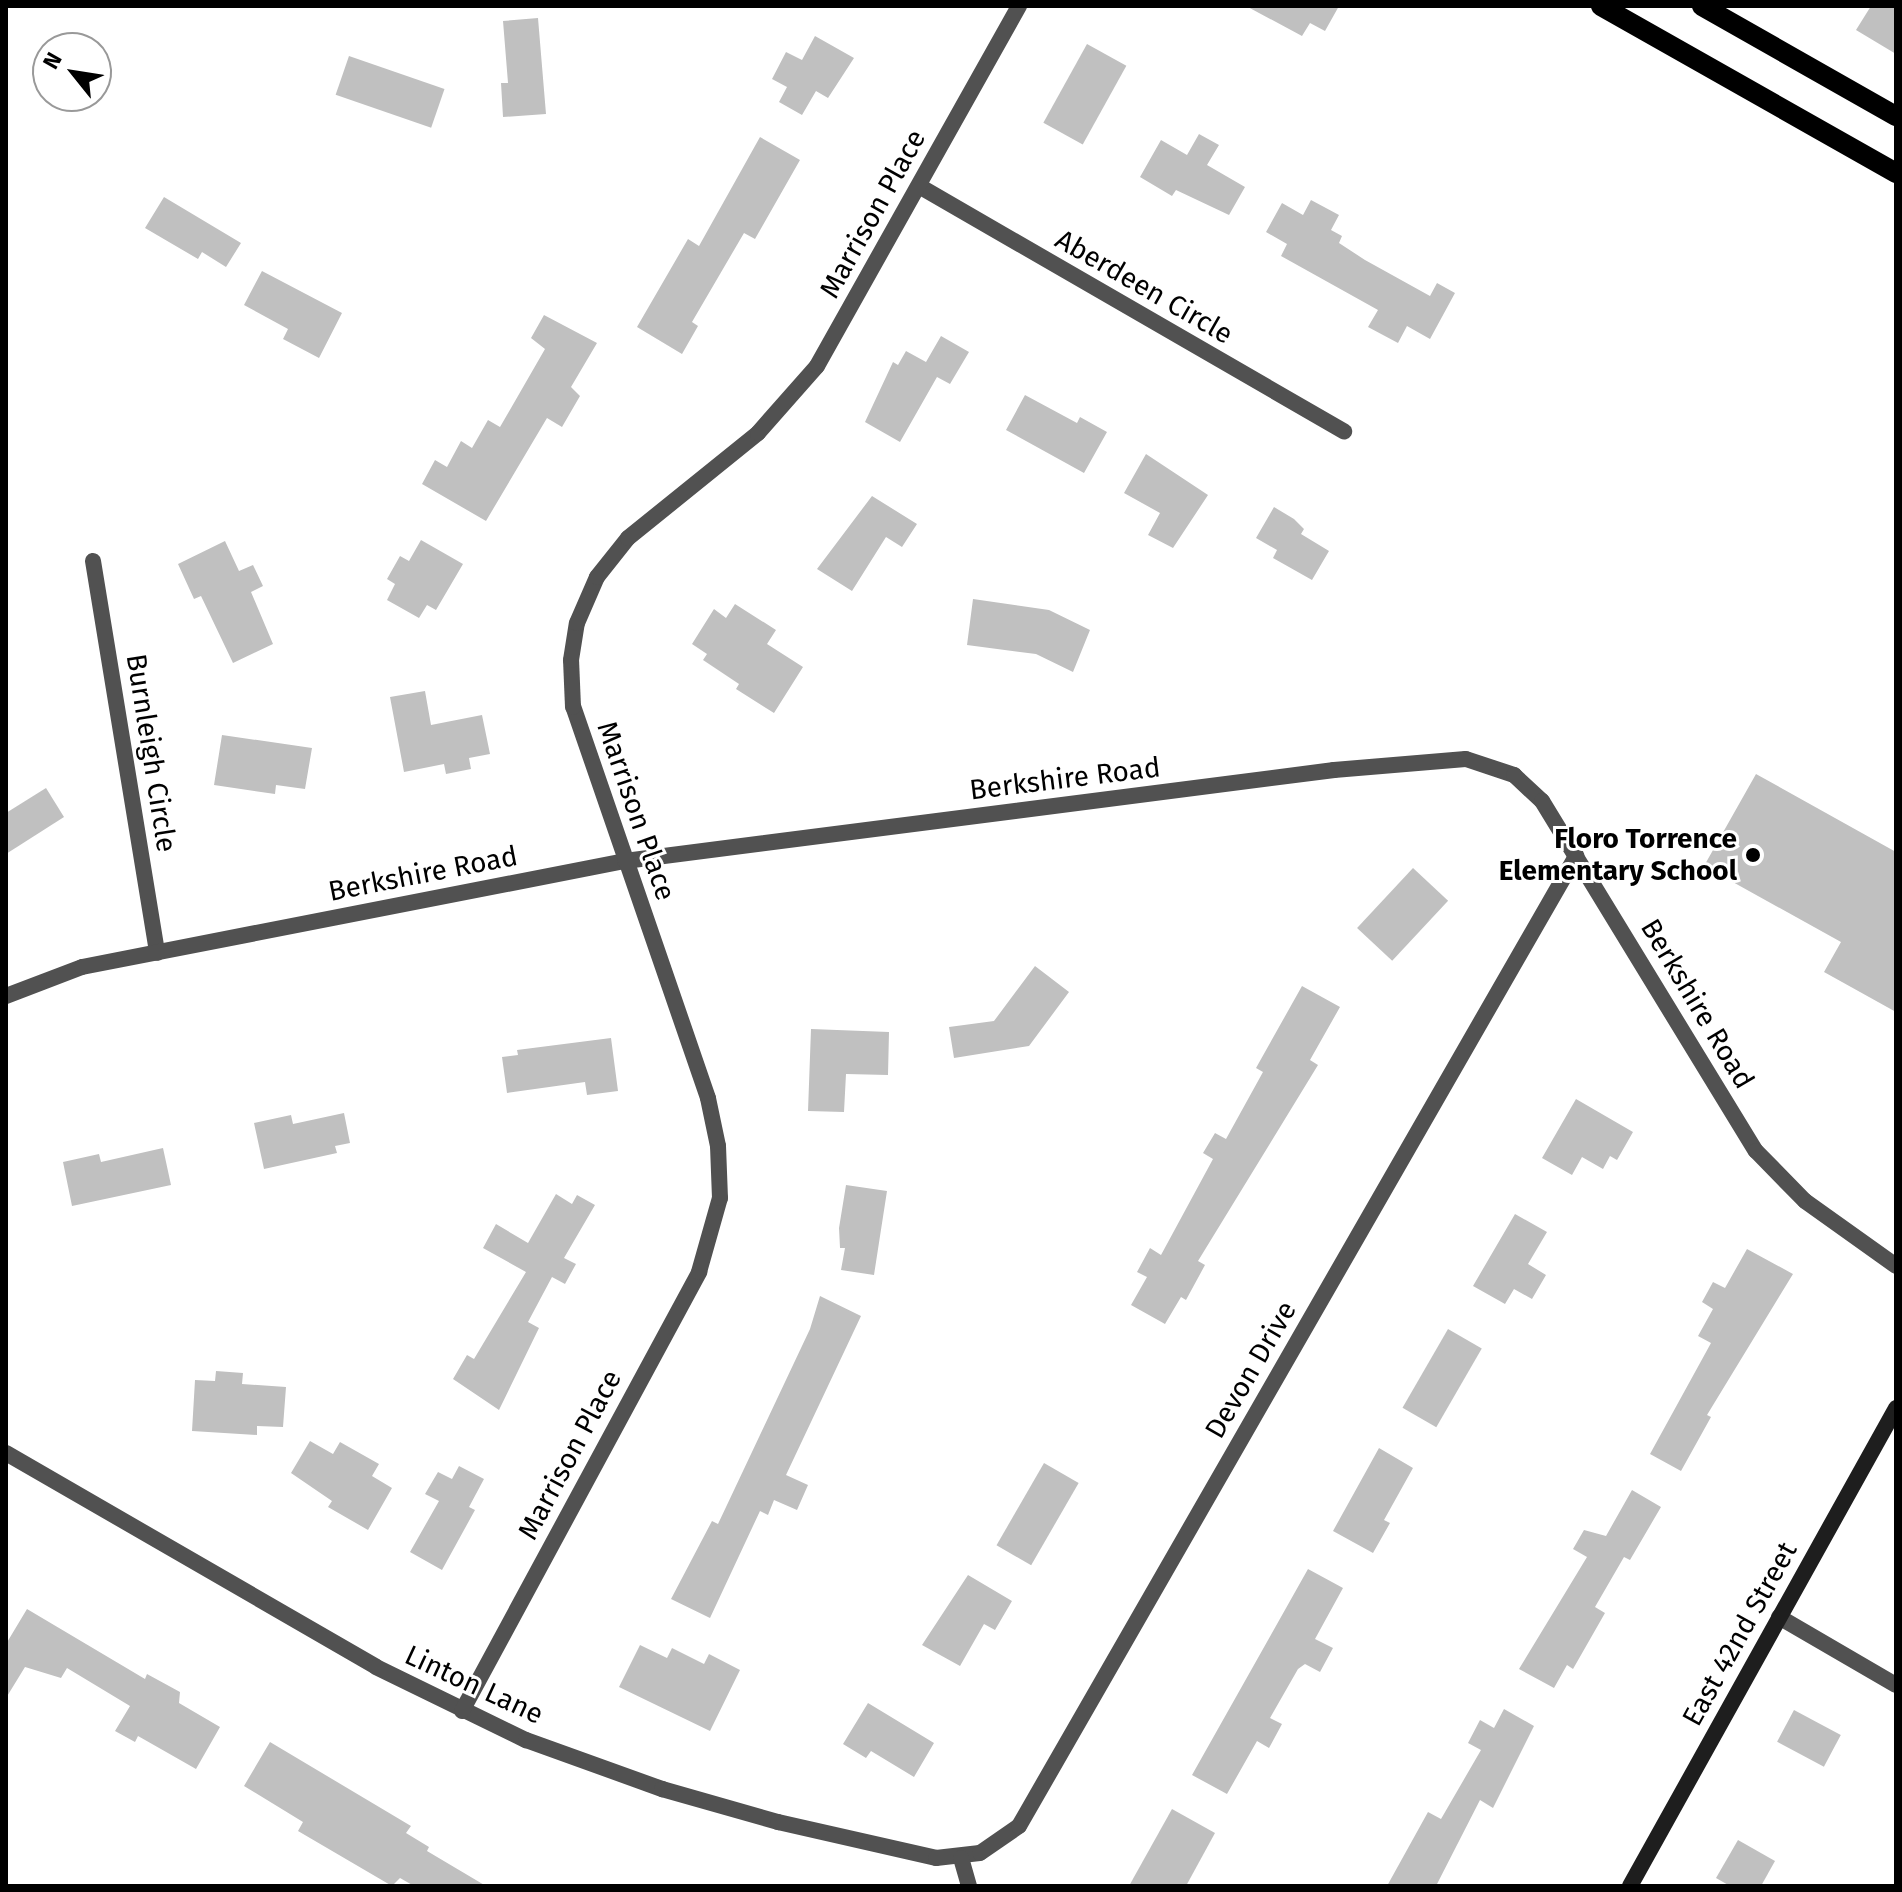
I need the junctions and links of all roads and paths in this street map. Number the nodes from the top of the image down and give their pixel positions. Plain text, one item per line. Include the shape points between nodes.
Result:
1 (1019, 6) edge
2 (1601, 6) edge
3 (1702, 6) edge
4 (1896, 116) edge
5 (1896, 173) edge
6 (919, 186) junction
7 (1344, 431) dead end
8 (93, 561) dead end
9 (1576, 856) junction
10 (625, 861) junction
11 (157, 953) junction
12 (6, 996) edge
13 (1896, 1266) edge
14 (1896, 1408) edge
15 (6, 1453) edge
16 (1779, 1617) junction
17 (1896, 1685) edge
18 (462, 1711) junction
19 (961, 1858) junction
20 (969, 1886) edge
21 (1630, 1886) edge

1 - 6 street, Marrison Place
2 - 5 main road
3 - 4 main road
6 - 7 street, Aberdeen Circle
6 - 10 street, Marrison Place via 794,396 720,466 628,538 591,588 575,635 571,685
8 - 11 street, Burnleigh Circle
9 - 10 street, Berkshire Road via 1542,801 1514,775 1478,761 1439,758
9 - 13 street, Berkshire Road via 1756,1151 1805,1201
9 - 19 street, Devon Drive via 1019,1826 989,1848
10 - 11 street, Berkshire Road
10 - 18 street, Marrison Place via 714,1122 721,1173 716,1224 699,1272
11 - 12 street, Berkshire Road via 82,967
14 - 16 street, East 42nd Street
15 - 18 street, Linton Lane via 345,1650
16 - 17 street
16 - 21 street, East 42nd Street
18 - 19 street, Linton Lane via 571,1757 697,1800 936,1858
19 - 20 street

